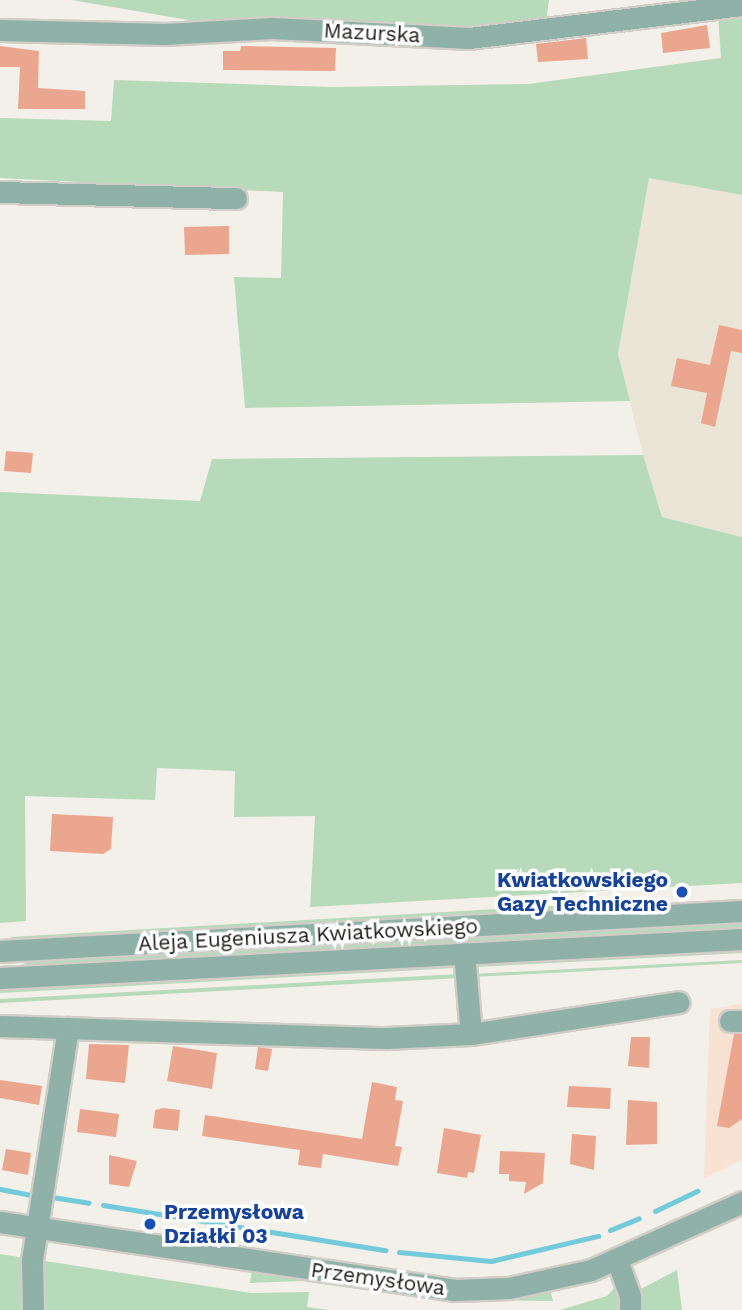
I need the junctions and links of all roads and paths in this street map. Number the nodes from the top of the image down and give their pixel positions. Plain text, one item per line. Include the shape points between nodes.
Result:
1 (742, 5) edge
2 (0, 30) edge
3 (0, 192) edge
4 (236, 198) dead end
5 (742, 911) edge
6 (742, 939) edge
7 (0, 951) edge
8 (464, 953) junction
9 (0, 978) edge
10 (679, 1002) dead end
11 (0, 1026) edge
12 (68, 1028) junction
13 (471, 1034) junction
14 (742, 1202) edge
15 (0, 1222) edge
16 (37, 1228) junction
17 (617, 1260) junction
18 (33, 1310) edge
19 (630, 1310) edge

1 - 2 street, Mazurska via 469,37 272,27 164,34
3 - 4 street
5 - 7 street, Aleja Eugeniusza Kwiatkowskiego
6 - 8 street, Aleja Eugeniusza Kwiatkowskiego
8 - 9 street, Aleja Eugeniusza Kwiatkowskiego
8 - 13 street
10 - 13 street
11 - 12 street
12 - 13 street via 386,1038
12 - 16 street
14 - 17 street, Przemysłowa
15 - 16 street, Przemysłowa
16 - 17 street, Przemysłowa via 455,1290 533,1284
16 - 18 street
17 - 19 street via 630,1296

